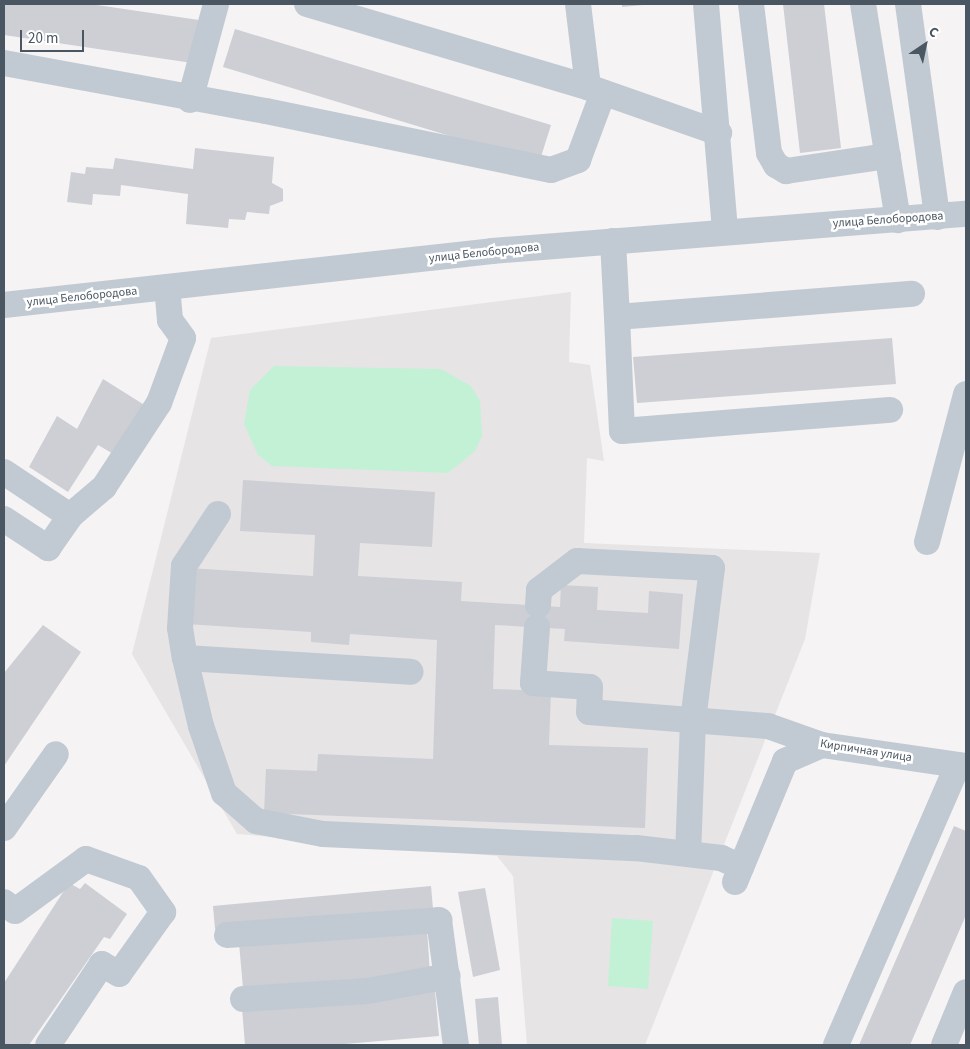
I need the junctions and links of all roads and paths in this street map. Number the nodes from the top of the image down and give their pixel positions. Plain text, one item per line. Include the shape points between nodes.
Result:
1 (216, 4) edge
2 (307, 4) edge
3 (578, 4) edge
4 (706, 4) edge
5 (750, 4) edge
6 (863, 4) edge
7 (908, 4) edge
8 (4, 63) edge
9 (596, 90) junction
10 (190, 100) junction
11 (719, 133) junction
12 (888, 156) junction
13 (966, 214) edge
14 (936, 217) junction
15 (898, 220) junction
16 (725, 231) junction
17 (613, 241) junction
18 (167, 287) junction
19 (912, 294) dead end
20 (4, 305) edge
21 (617, 317) junction
22 (966, 394) edge
23 (890, 410) dead end
24 (4, 472) edge
25 (218, 514) dead end
26 (70, 516) junction
27 (4, 519) edge
28 (927, 542) dead end
29 (185, 658) junction
30 (411, 672) dead end
31 (693, 720) junction
32 (822, 745) junction
33 (56, 754) dead end
34 (962, 766) edge
35 (4, 828) edge
36 (688, 854) junction
37 (8, 914) edge
38 (227, 935) dead end
39 (448, 976) junction
40 (966, 992) edge
41 (242, 1000) dead end
42 (48, 1045) edge
43 (456, 1045) edge
44 (836, 1045) edge
45 (944, 1045) edge

1 - 10 street
2 - 9 street
3 - 9 street
4 - 11 street
5 - 12 street via 769,153 776,165 786,171
6 - 12 street
7 - 14 street
8 - 10 street
9 - 10 street via 578,160 550,170 266,111
9 - 11 street
11 - 16 street
12 - 15 street
13 - 14 street, улица Белобородова
14 - 15 street, улица Белобородова
15 - 16 street, улица Белобородова
16 - 17 street, улица Белобородова
17 - 18 street, улица Белобородова
17 - 21 street
18 - 20 street, улица Белобородова
18 - 26 street via 170,320 183,338 159,403 104,487
19 - 21 street
21 - 23 street via 622,431
22 - 28 street
24 - 26 street
25 - 29 street via 184,566 180,628
26 - 27 street via 48,548
29 - 30 street
29 - 36 street via 201,726 224,793 256,821 323,834
31 - 31 street, Кирпичная улица via 712,568 577,562 539,590 533,683 590,687 589,712
31 - 32 street, Кирпичная улица via 768,726
31 - 36 street
32 - 34 street, Кирпичная улица
32 - 36 street via 785,761 738,875 721,858
33 - 35 street
34 - 44 street
37 - 42 street via 86,859 139,878 163,912 119,974 102,964
38 - 39 street via 439,920
39 - 41 street via 368,991
39 - 43 street
40 - 45 street

